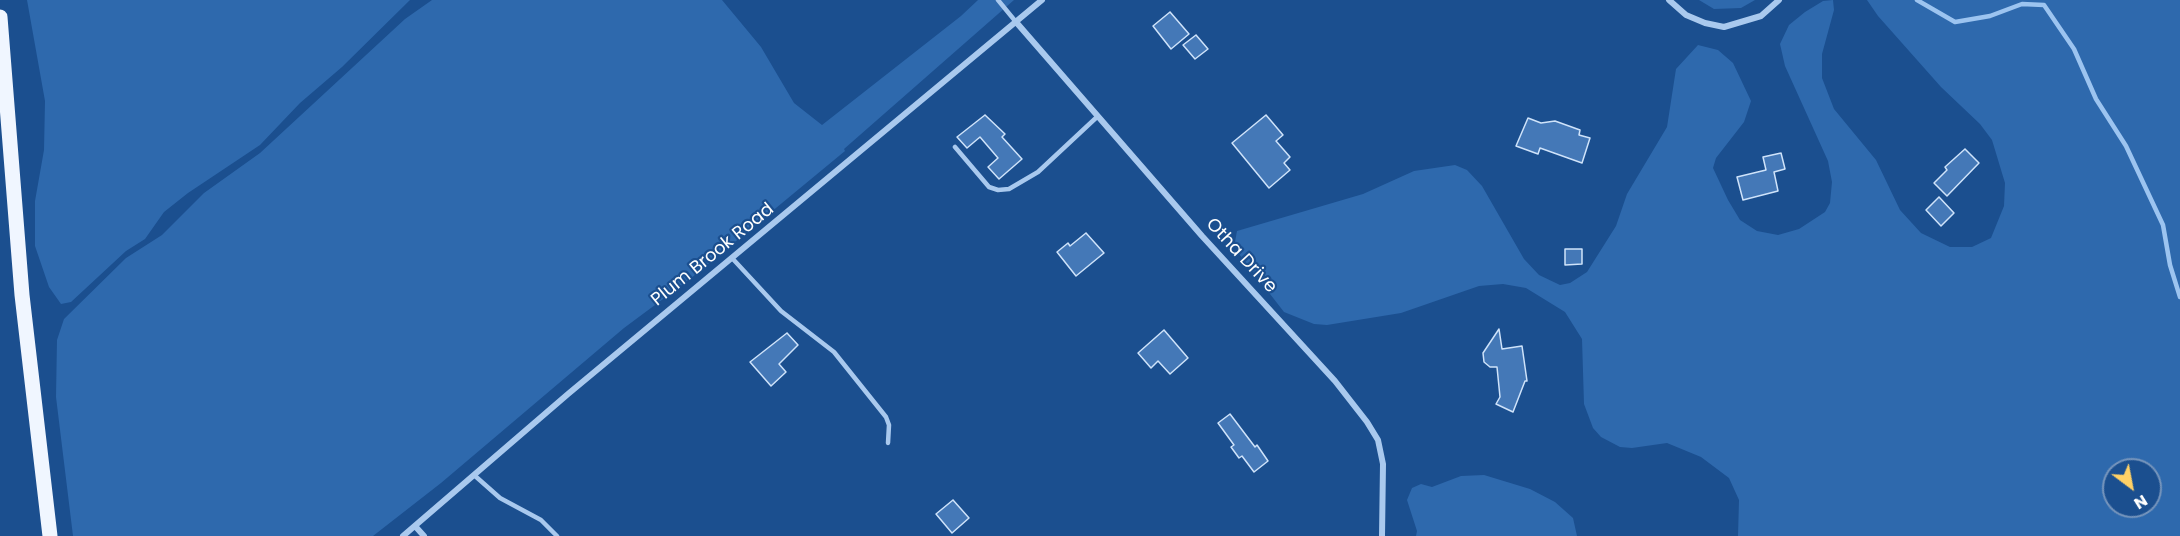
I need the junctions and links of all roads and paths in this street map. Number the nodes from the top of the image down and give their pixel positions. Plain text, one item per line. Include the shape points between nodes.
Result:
1 (998, 0) edge
2 (1042, 0) edge
3 (1670, 0) edge
4 (1779, 0) edge
5 (0, 17) edge
6 (1016, 22) junction
7 (1098, 116) junction
8 (955, 147) dead end
9 (732, 258) junction
10 (888, 443) dead end
11 (474, 475) junction
12 (415, 526) junction
13 (50, 536) edge
14 (404, 536) edge
15 (424, 536) edge
16 (557, 536) edge
17 (1382, 536) edge

1 - 6 lane
2 - 6 street, Plum Brook Road
3 - 4 street via 1686,15 1724,27 1761,16
5 - 13 main road via 23,306
6 - 7 street, Otha Drive
6 - 9 street, Plum Brook Road
7 - 8 lane via 1038,172 1009,189 989,187
7 - 17 street, Otha Drive via 1335,381 1366,422 1378,440 1383,464
9 - 10 lane via 780,311 842,360 885,417 889,425
9 - 11 street, Plum Brook Road
11 - 12 street, Plum Brook Road
11 - 16 lane via 500,498 541,519
12 - 14 street, Plum Brook Road
12 - 15 street

